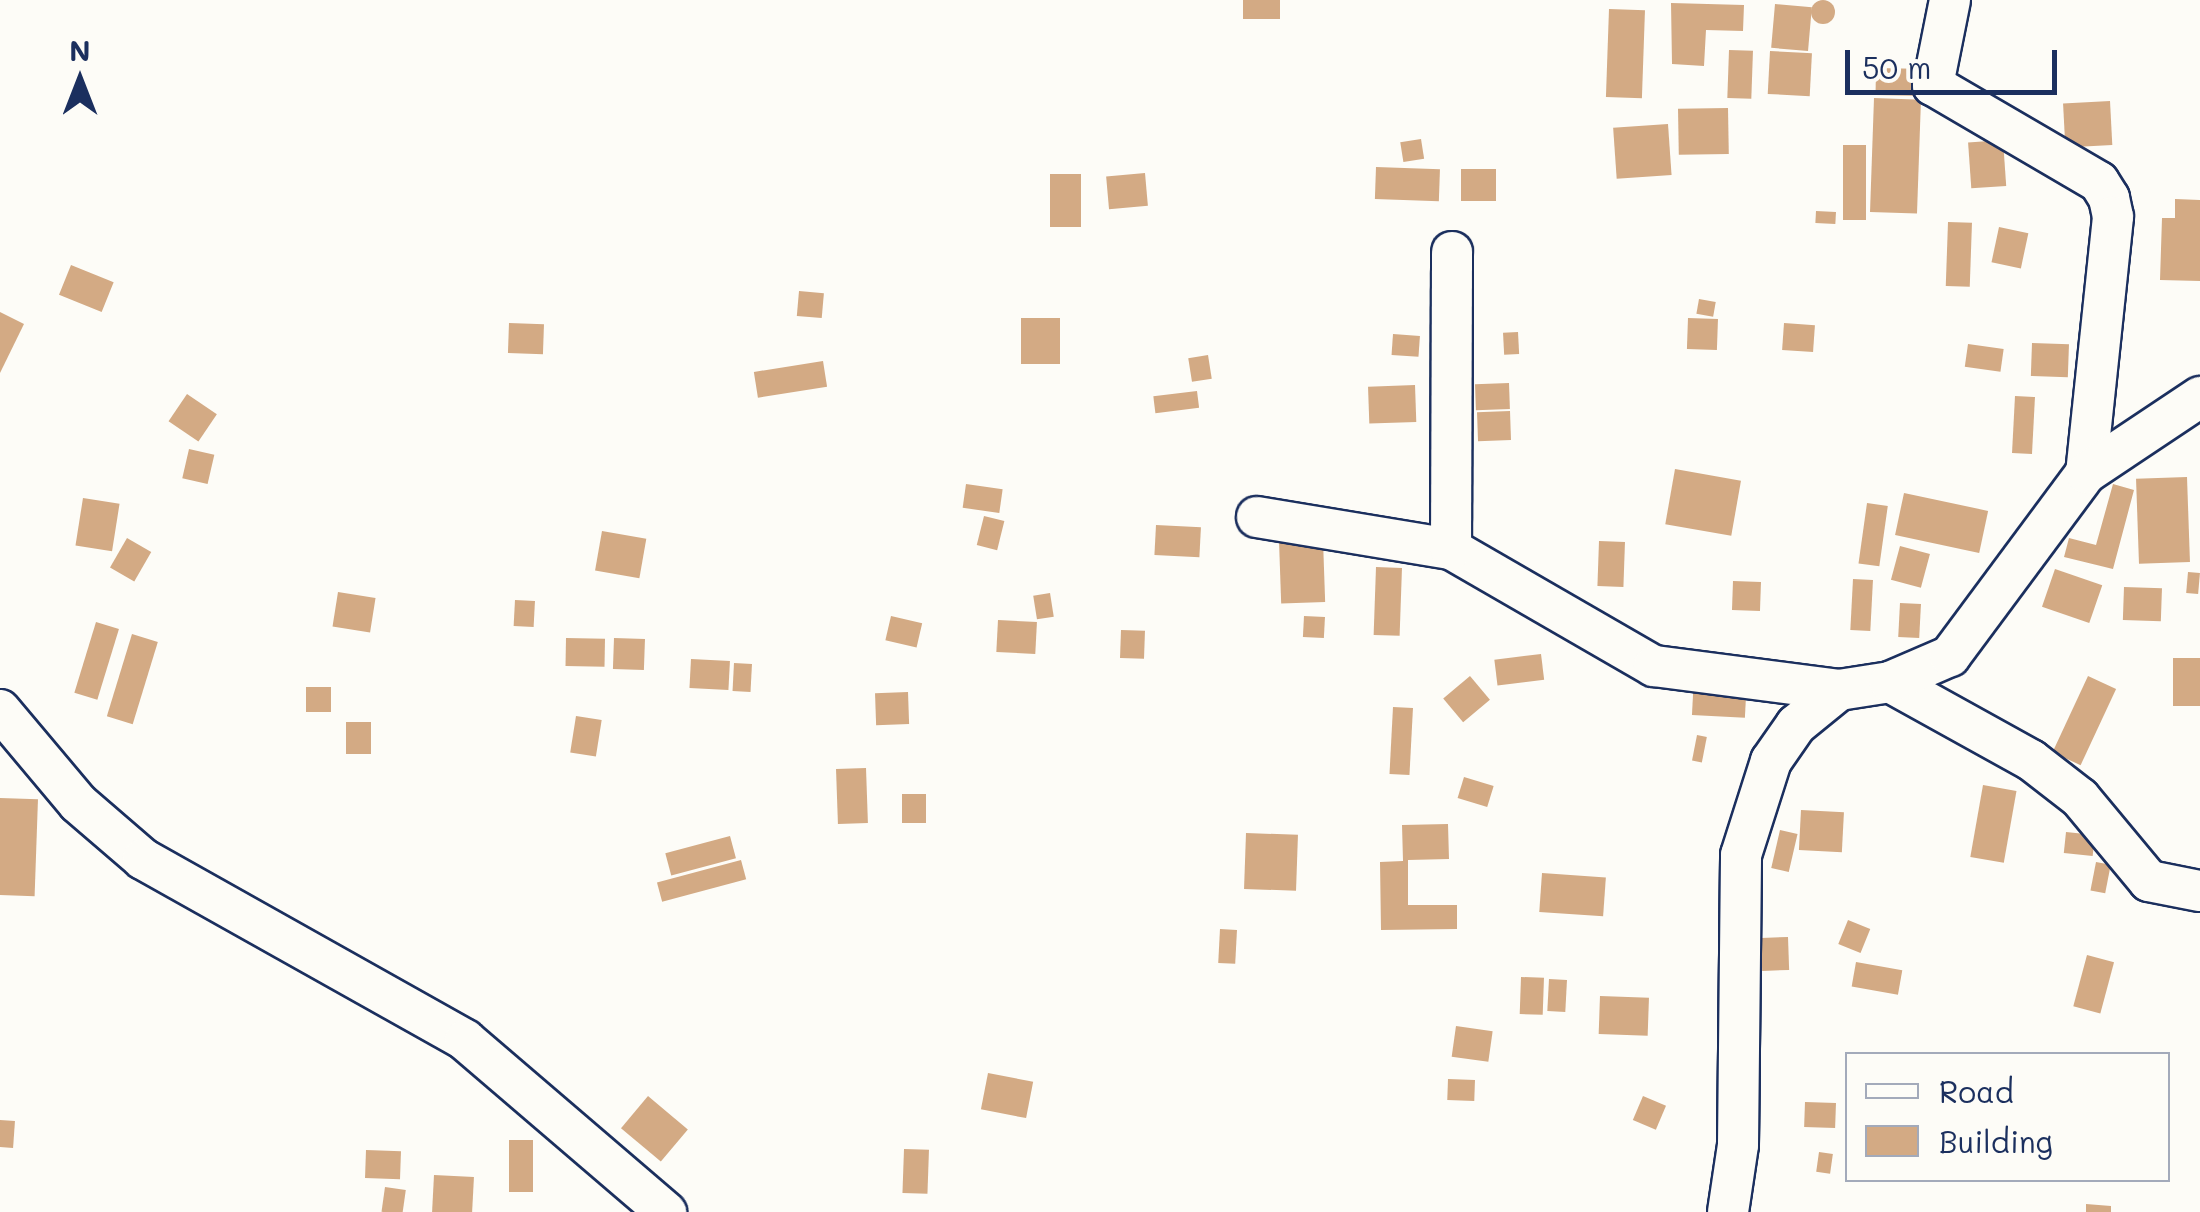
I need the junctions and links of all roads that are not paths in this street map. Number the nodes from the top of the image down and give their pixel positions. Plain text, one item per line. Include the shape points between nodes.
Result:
1 (1950, 0) edge
2 (1452, 252) dead end
3 (2200, 396) edge
4 (2086, 473) junction
5 (1257, 518) dead end
6 (1451, 549) junction
7 (1890, 682) junction
8 (1839, 690) junction
9 (0, 710) edge
10 (2200, 891) edge
11 (666, 1212) edge
12 (1728, 1212) edge

1 - 4 street via 1933,85 2098,182 2108,198 2113,217
2 - 6 street
3 - 4 street
4 - 7 street via 1968,638 1940,662
5 - 6 street
6 - 8 street via 1654,666
7 - 8 street
7 - 10 street via 2080,798 2149,881
8 - 12 street via 1796,725 1771,762 1746,825 1738,1145
9 - 11 street via 78,803 142,860 465,1040

